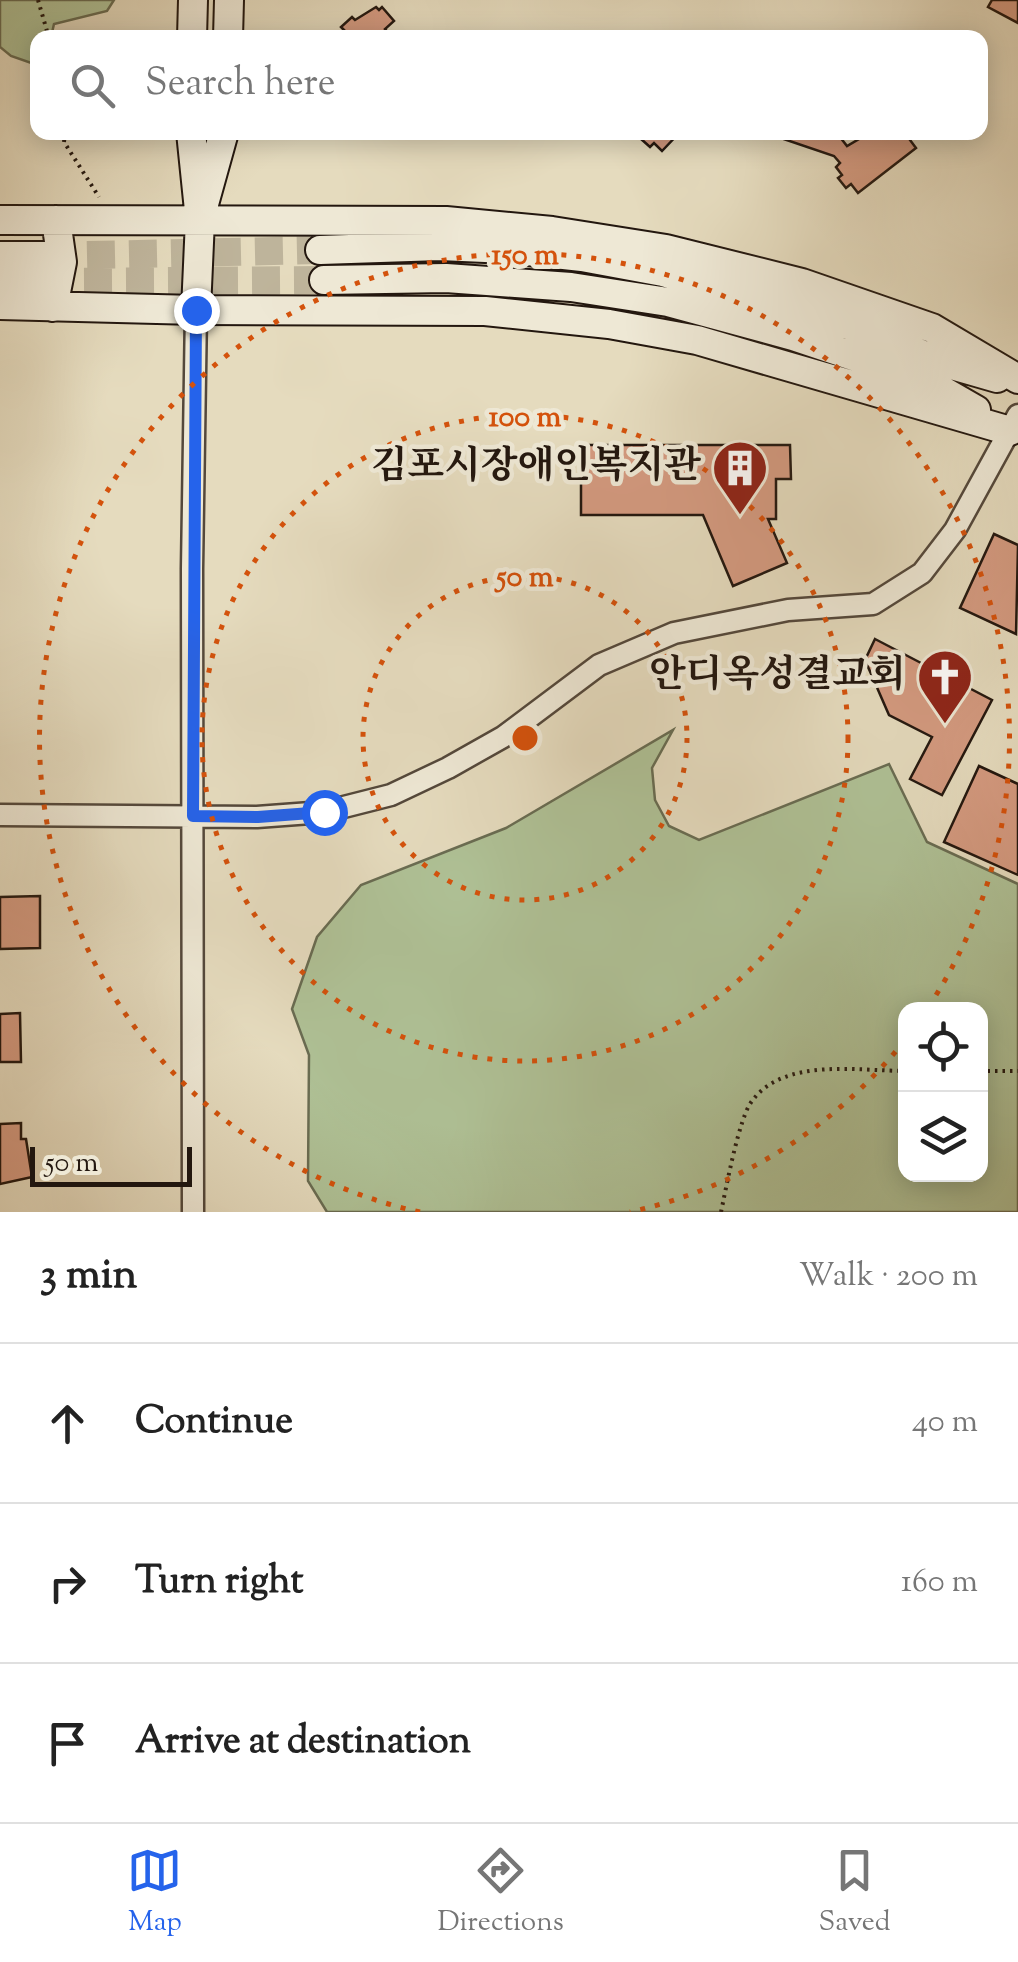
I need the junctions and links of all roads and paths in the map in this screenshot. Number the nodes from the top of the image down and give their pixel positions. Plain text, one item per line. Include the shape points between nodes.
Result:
1 (38, 0) edge
2 (193, 0) edge
3 (229, 0) edge
4 (47, 30) edge
5 (192, 30) edge
6 (228, 30) edge
7 (64, 140) edge
8 (192, 140) edge
9 (222, 140) edge
10 (102, 201) dead end
11 (0, 220) edge
12 (56, 220) junction
13 (200, 220) junction
14 (316, 221) junction
15 (320, 250) tunnel mouth
16 (0, 256) edge
17 (324, 280) tunnel mouth
18 (47, 282) junction
19 (0, 283) edge
20 (0, 306) edge
21 (196, 310) junction
22 (314, 310) junction
23 (1018, 381) edge
24 (1015, 427) edge
25 (0, 815) edge
26 (193, 816) junction
27 (898, 1071) edge
28 (988, 1071) edge
29 (1018, 1071) edge
30 (193, 1212) edge
31 (721, 1212) edge

1 - 4 path
2 - 5 street
3 - 6 street
7 - 10 path
8 - 13 street
9 - 13 street
11 - 12 street
12 - 13 street
12 - 18 street via 62,262
13 - 14 street
13 - 21 street
14 - 22 street via 309,259
14 - 23 street via 446,221 666,249 802,283 932,328
15 - 23 street via 508,249 663,272
16 - 18 street
17 - 24 street via 446,278 668,302 922,378
18 - 19 street
18 - 20 street
18 - 21 street
21 - 22 street
21 - 26 street
22 - 24 street via 484,312 609,324 698,340
24 - 26 street via 955,530 922,572 873,604 788,610 674,634 599,665 503,737 391,794 324,812
25 - 26 street
26 - 30 street
27 - 31 path via 800,1072 751,1101
28 - 29 path

